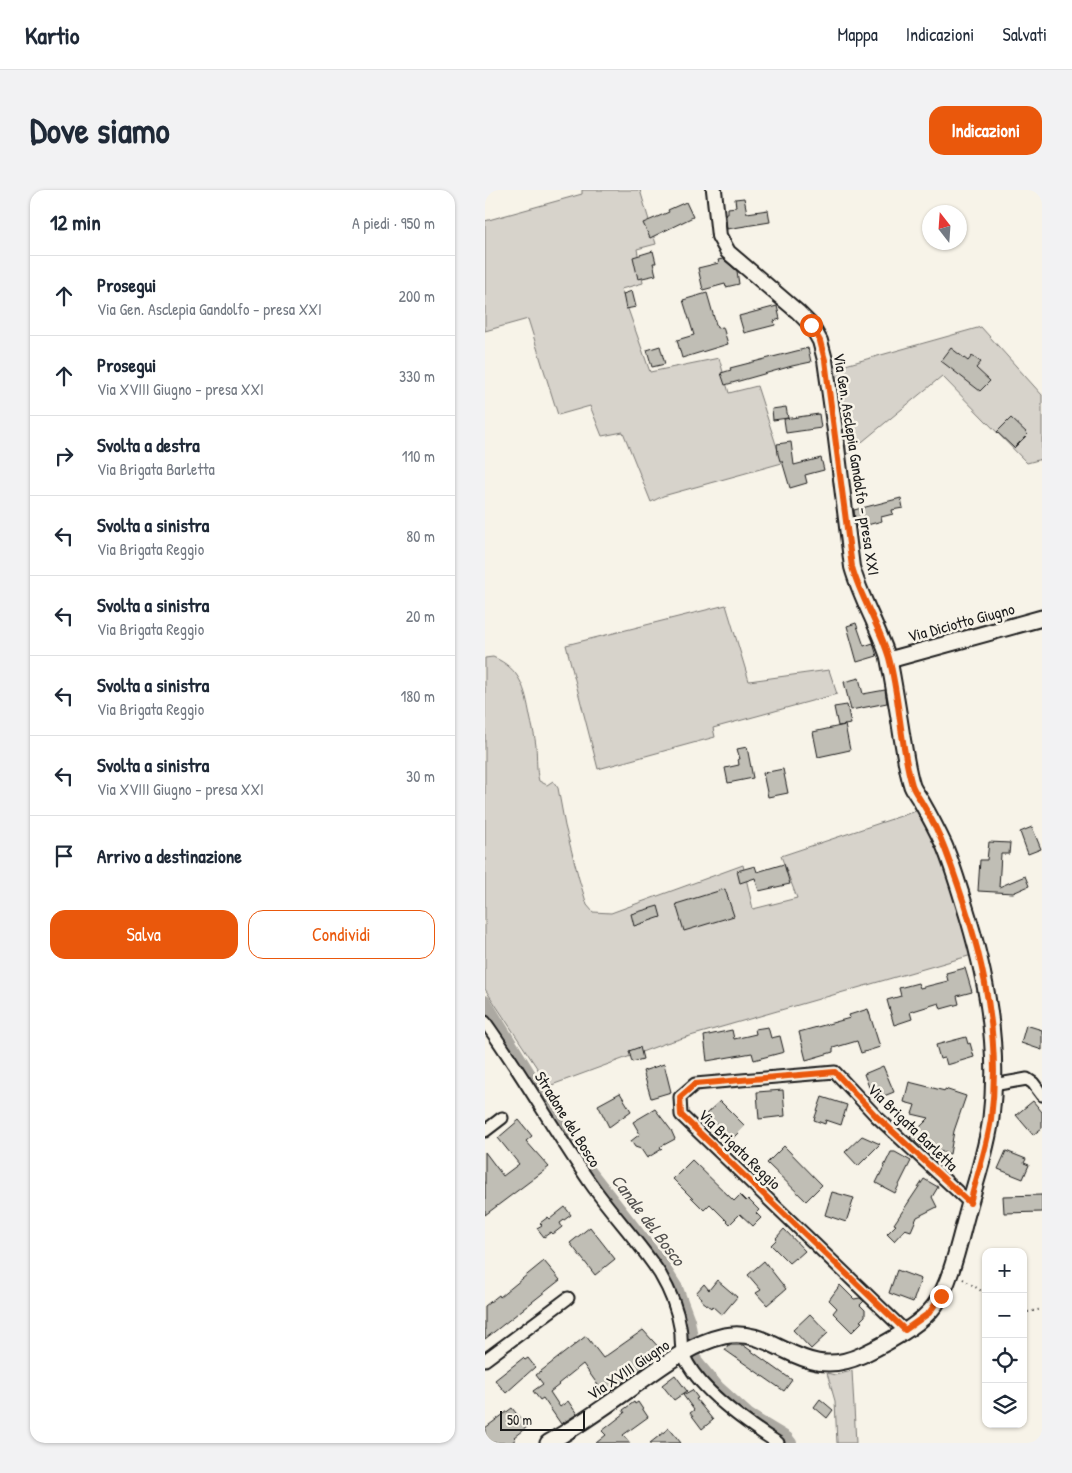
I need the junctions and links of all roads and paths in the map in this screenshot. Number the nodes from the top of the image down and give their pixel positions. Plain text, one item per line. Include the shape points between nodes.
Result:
1 (713, 190) edge
2 (1042, 618) edge
3 (889, 660) junction
4 (485, 1022) edge
5 (835, 1072) joint
6 (993, 1085) junction
7 (1042, 1094) edge
8 (502, 1118) dead end
9 (485, 1131) edge
10 (970, 1203) junction
11 (950, 1271) junction
12 (984, 1293) edge
13 (568, 1298) dead end
14 (1042, 1309) edge
15 (1027, 1312) edge
16 (905, 1330) junction
17 (686, 1351) junction
18 (485, 1360) edge
19 (547, 1443) edge
20 (778, 1443) edge

1 - 3 street, Via Gen. Asclepia Gandolfo - presa XXI via 719,236 728,252 799,312 820,341 852,567
2 - 3 main road, Via Diciotto Giugno
3 - 6 main road, Via XVIII Giugno via 913,787 944,846 984,978 991,1015
4 - 17 street, Stradone del Bosco via 592,1185 659,1272 672,1295
5 - 10 street, Via Brigata Barletta via 876,1116
5 - 16 street, Via Brigata Reggio via 695,1084 680,1097 681,1115
6 - 7 street via 1027,1079
6 - 10 main road, Via XVIII Giugno via 988,1134
8 - 9 street
10 - 11 main road, Via XVIII Giugno
11 - 12 path
11 - 16 main road, Via XVIII Giugno via 935,1305
13 - 18 street
14 - 15 path
16 - 17 main road, Via XVIII Giugno via 848,1362 832,1364 805,1360 751,1336 739,1334 723,1336
17 - 19 main road, Via XVIII Giugno
17 - 20 street, Stradone del Bosco via 692,1369 719,1401

